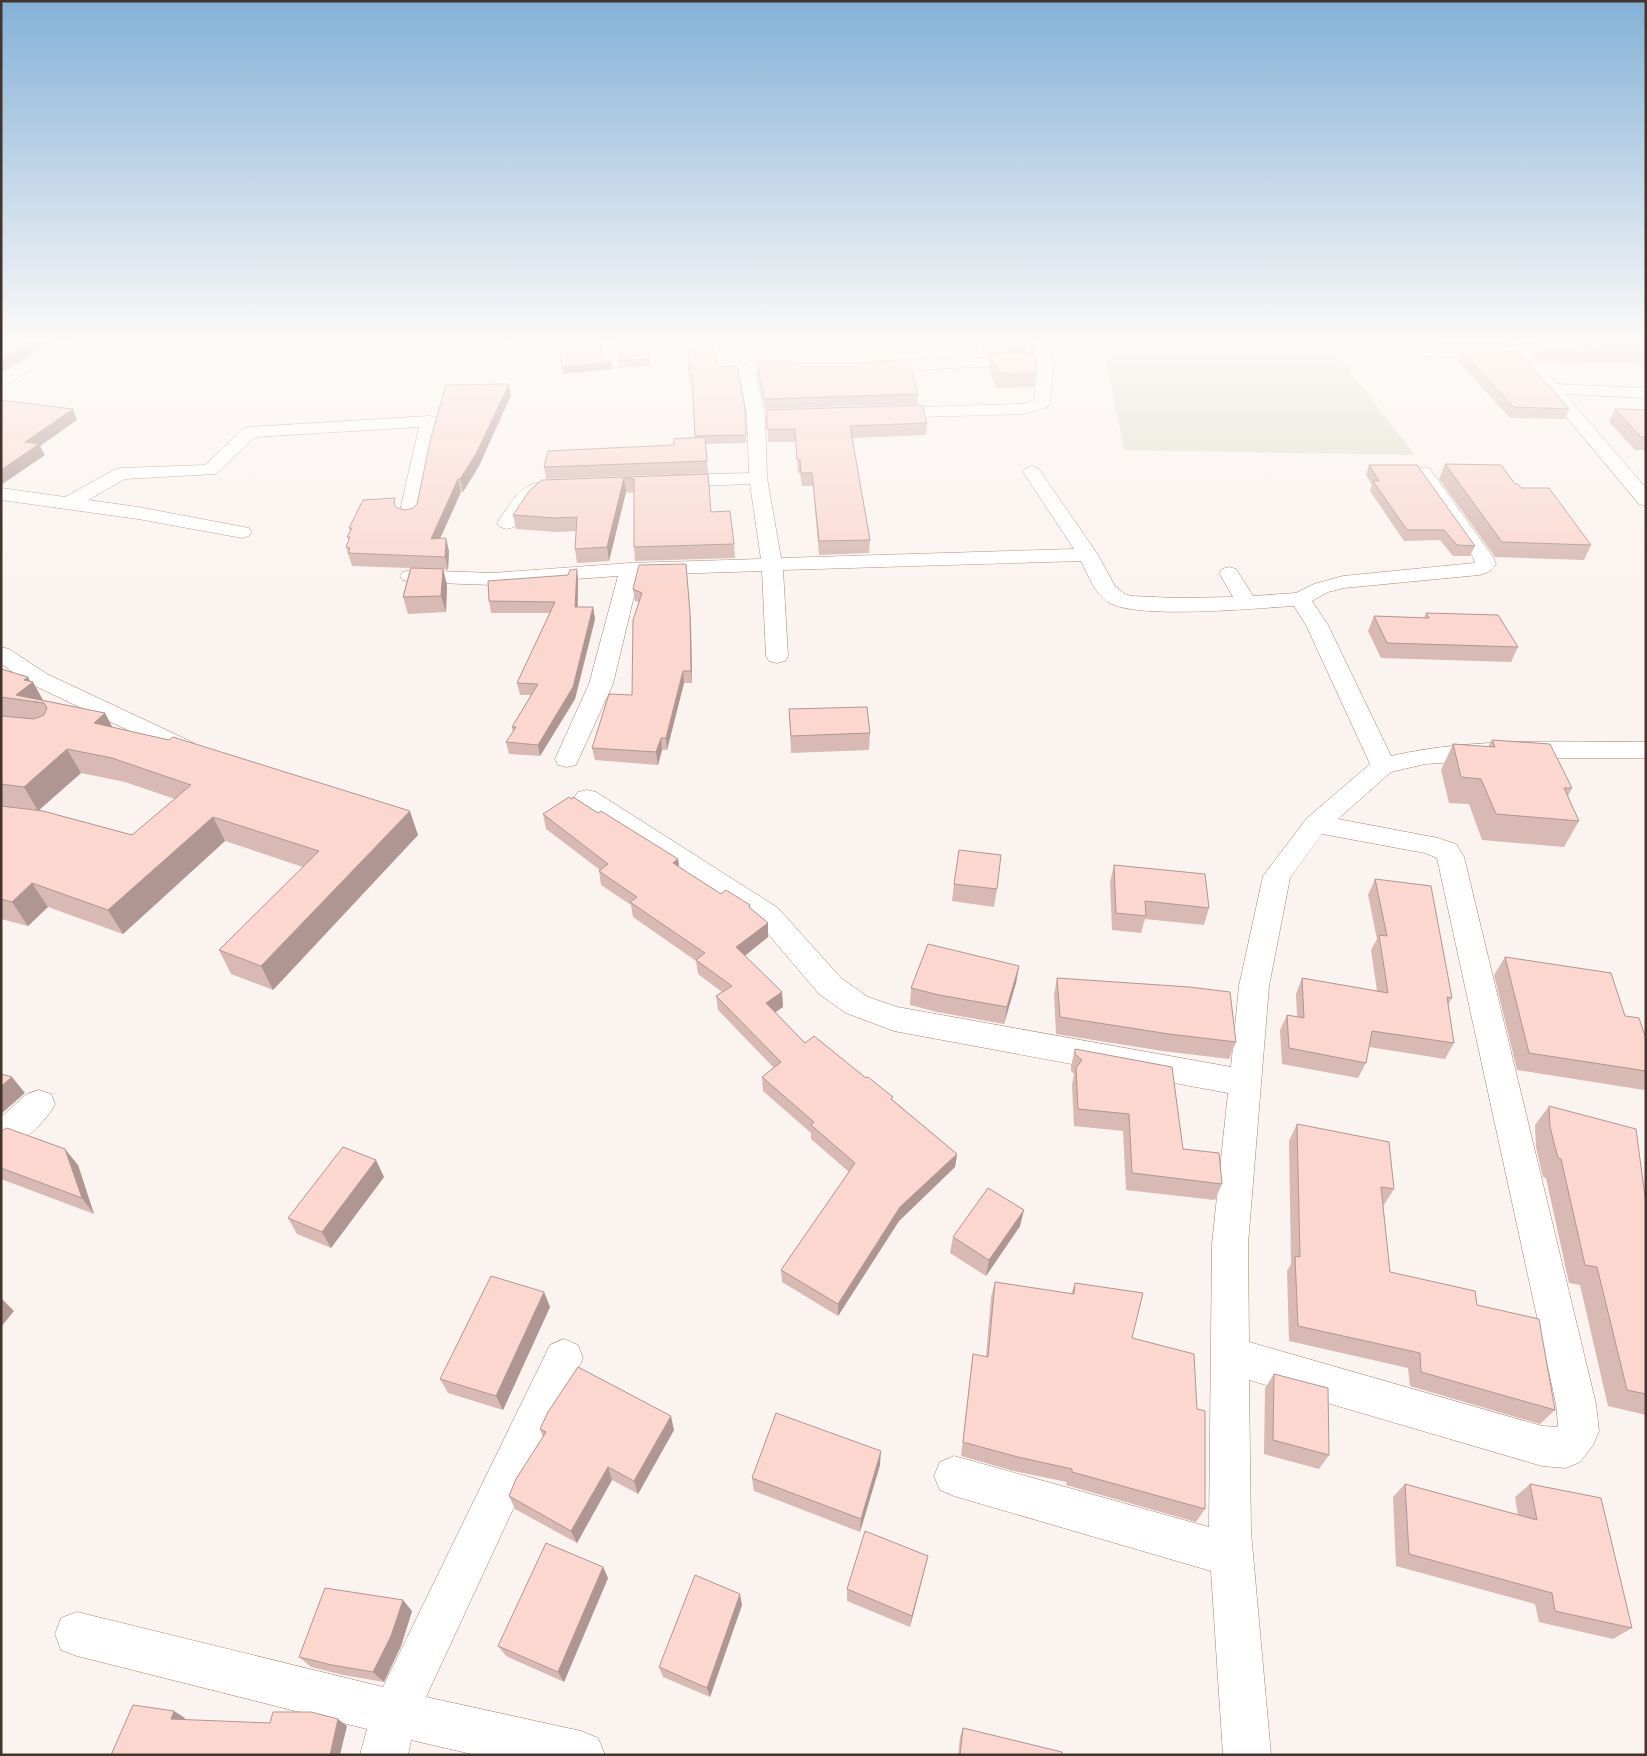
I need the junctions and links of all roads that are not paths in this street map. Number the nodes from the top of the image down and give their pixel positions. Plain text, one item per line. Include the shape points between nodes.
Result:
1 (397, 423) edge
2 (429, 423) edge
3 (756, 423) edge
4 (1581, 423) edge
5 (1032, 472) dead end
6 (1424, 473) edge
7 (758, 478) junction
8 (659, 482) edge
9 (579, 485) edge
10 (1, 494) edge
11 (1646, 500) edge
12 (69, 503) junction
13 (408, 515) edge
14 (507, 523) dead end
15 (242, 532) dead end
16 (1088, 555) junction
17 (772, 564) junction
18 (630, 568) junction
19 (1229, 573) dead end
20 (410, 576) edge
21 (1300, 600) junction
22 (1246, 601) junction
23 (1, 654) edge
24 (777, 656) dead end
25 (184, 748) edge
26 (1646, 750) edge
27 (567, 759) dead end
28 (1383, 766) junction
29 (587, 798) dead end
30 (1316, 824) junction
31 (1246, 1083) junction
32 (39, 1104) dead end
33 (1, 1138) edge
34 (1230, 1355) junction
35 (564, 1358) dead end
36 (954, 1476) dead end
37 (1231, 1555) junction
38 (78, 1634) dead end
39 (395, 1713) junction
40 (384, 1755) edge
41 (581, 1755) edge
42 (1247, 1755) edge

1 - 12 street via 250,432 210,470 122,474
2 - 13 street
3 - 7 street
4 - 11 street
5 - 16 street via 1049,502
6 - 21 street via 1486,564 1479,569 1343,582 1321,588
7 - 8 street
7 - 17 street
9 - 14 street via 539,487 523,499
10 - 12 street
12 - 15 street
16 - 17 street
16 - 22 street via 1117,599 1145,605
17 - 18 street
17 - 24 street
18 - 20 street via 492,579
18 - 27 street via 601,684
19 - 22 street
21 - 22 street
21 - 28 street via 1317,625
23 - 25 street via 39,678
26 - 28 street via 1520,750 1425,756
28 - 30 street
29 - 31 street via 768,915 830,986 857,1005 894,1019
30 - 31 street via 1277,876 1254,986
30 - 34 street via 1429,845 1446,851 1450,857 1574,1394 1579,1431 1566,1448 1542,1446
31 - 34 street via 1230,1244
32 - 33 street
34 - 37 street
35 - 39 street
36 - 37 street
37 - 42 street
38 - 39 street
39 - 40 street
39 - 41 street

